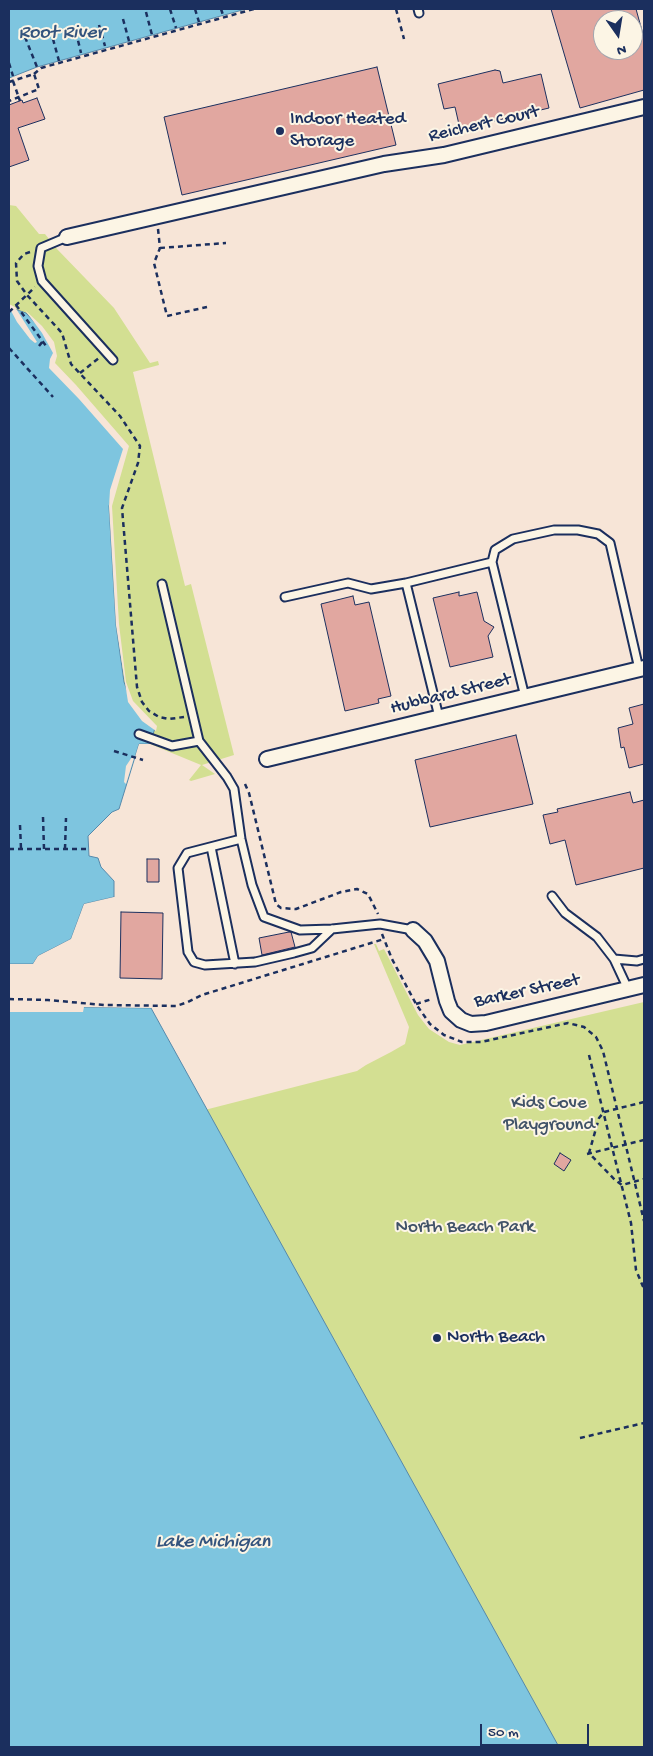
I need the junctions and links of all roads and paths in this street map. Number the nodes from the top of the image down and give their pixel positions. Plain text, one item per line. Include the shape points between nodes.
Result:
1 (170, 9) edge
2 (195, 9) edge
3 (221, 9) edge
4 (254, 9) edge
5 (398, 9) edge
6 (146, 12) dead end
7 (223, 15) dead end
8 (123, 19) dead end
9 (199, 22) dead end
10 (99, 25) dead end
11 (176, 28) dead end
12 (76, 32) dead end
13 (152, 35) dead end
14 (25, 37) dead end
15 (404, 38) dead end
16 (53, 39) dead end
17 (129, 42) dead end
18 (105, 46) dead end
19 (81, 53) dead end
20 (59, 61) dead end
21 (9, 63) edge
22 (37, 67) dead end
23 (34, 74) junction
24 (14, 76) dead end
25 (13, 81) junction
26 (9, 82) edge
27 (19, 99) junction
28 (9, 101) edge
29 (644, 107) edge
30 (156, 216) junction
31 (67, 237) joint
32 (226, 243) dead end
33 (42, 248) junction
34 (160, 248) junction
35 (42, 281) junction
36 (27, 296) junction
37 (16, 305) junction
38 (207, 307) dead end
39 (9, 312) edge
40 (43, 341) junction
41 (38, 346) dead end
42 (46, 346) dead end
43 (9, 348) edge
44 (106, 352) junction
45 (113, 360) dead end
46 (80, 373) junction
47 (53, 397) dead end
48 (492, 562) junction
49 (406, 583) junction
50 (162, 584) dead end
51 (285, 597) dead end
52 (642, 668) edge
53 (525, 697) junction
54 (439, 717) junction
55 (193, 719) junction
56 (139, 734) dead end
57 (199, 740) junction
58 (114, 751) dead end
59 (267, 759) dead end
60 (143, 760) dead end
61 (242, 781) dead end
62 (43, 816) dead end
63 (66, 818) dead end
64 (20, 825) dead end
65 (241, 839) junction
66 (211, 846) junction
67 (9, 849) edge
68 (21, 849) junction
69 (44, 849) junction
70 (65, 849) junction
71 (89, 849) dead end
72 (552, 896) dead end
73 (380, 924) junction
74 (332, 929) junction
75 (413, 930) joint
76 (384, 940) junction
77 (614, 959) junction
78 (644, 959) edge
79 (235, 964) junction
80 (644, 985) edge
81 (628, 989) junction
82 (9, 999) edge
83 (589, 1055) dead end
84 (644, 1102) edge
85 (617, 1108) junction
86 (604, 1112) junction
87 (644, 1140) edge
88 (626, 1144) junction
89 (613, 1148) junction
90 (588, 1153) junction
91 (644, 1179) edge
92 (635, 1182) junction
93 (622, 1185) junction
94 (644, 1221) edge
95 (644, 1289) edge
96 (644, 1423) edge
97 (580, 1438) dead end

1 - 11 path
2 - 9 path
3 - 7 path
4 - 23 path via 40,68
5 - 15 path
6 - 13 path
8 - 17 path
10 - 18 path
12 - 19 path
14 - 22 path
16 - 20 path
21 - 24 path
23 - 25 path
23 - 27 path via 39,90
25 - 26 path
25 - 27 path
27 - 28 path
29 - 30 street, Reichert Court via 444,155 384,164
30 - 31 street, Reichert Court
30 - 34 path
31 - 33 lane
32 - 34 path
33 - 35 lane via 38,266
33 - 36 path via 24,254 16,263 17,281
34 - 38 path via 154,262 168,316
35 - 36 path
35 - 44 lane
36 - 37 path
36 - 46 path via 62,333 71,364
37 - 39 path
37 - 40 path
40 - 41 path
40 - 42 path
43 - 47 path
44 - 45 lane
44 - 46 path
46 - 55 path via 120,416 140,446 138,463 122,508 142,702 159,717
48 - 49 lane
48 - 52 lane via 495,550 513,539 554,530 598,534 610,543
48 - 53 lane
49 - 51 lane via 371,589 348,583
49 - 54 lane
50 - 55 lane
52 - 53 street, Hubbard Street
53 - 54 street, Hubbard Street
54 - 59 street, Hubbard Street
55 - 57 lane
56 - 57 lane via 172,746
57 - 65 lane via 234,789
58 - 60 path
61 - 73 path via 250,793 276,904 281,908 296,908 357,889 372,899
62 - 69 path
63 - 70 path
64 - 68 path
65 - 66 lane
65 - 74 lane via 264,917 300,930
66 - 79 lane
66 - 79 lane via 187,853 178,868 188,952 194,962 205,965
67 - 68 path
68 - 69 path
69 - 70 path
70 - 71 path
72 - 77 lane via 565,913 596,937
73 - 74 lane
73 - 75 lane
73 - 76 path
74 - 79 lane via 312,948
75 - 81 street, Barker Street via 425,941 436,961 451,1011 471,1024
76 - 82 path via 202,995 176,1006
76 - 85 path via 424,1017 452,1039 481,1042 568,1023 590,1031 604,1051
77 - 78 lane
77 - 81 lane
80 - 81 street, Barker Street
83 - 86 path
84 - 85 path
85 - 86 path
85 - 88 path
86 - 89 path
86 - 90 path
87 - 88 path
88 - 89 path
88 - 92 path
89 - 90 path
89 - 93 path
90 - 93 path
91 - 92 path
92 - 93 path
92 - 94 path
93 - 95 path via 631,1223 636,1270
96 - 97 path

